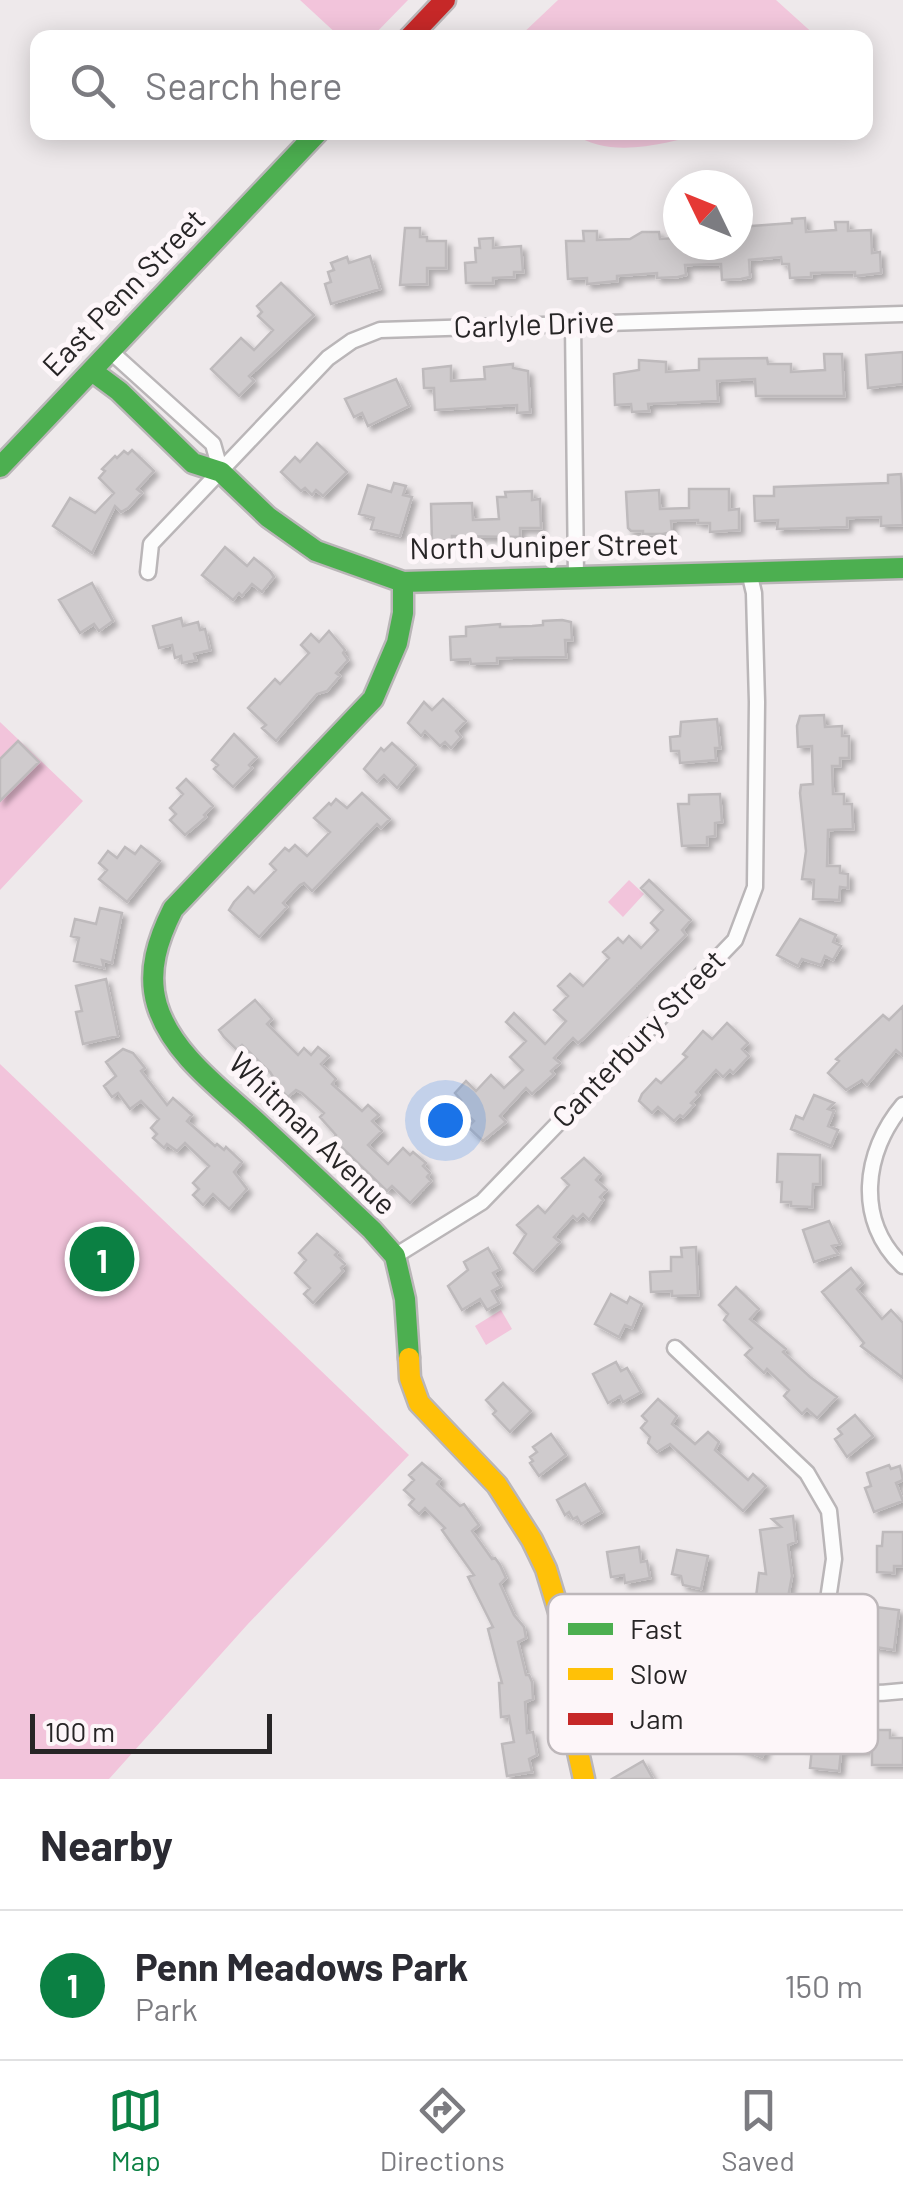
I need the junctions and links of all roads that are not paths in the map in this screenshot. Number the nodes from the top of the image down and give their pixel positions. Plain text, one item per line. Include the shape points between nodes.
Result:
1 (445, 0) edge
2 (417, 30) edge
3 (310, 140) edge
4 (903, 314) edge
5 (573, 324) junction
6 (110, 351) junction
7 (92, 371) junction
8 (0, 467) edge
9 (221, 472) junction
10 (903, 568) edge
11 (148, 572) dead end
12 (749, 572) junction
13 (576, 577) junction
14 (403, 582) junction
15 (903, 1105) edge
16 (395, 1256) junction
17 (903, 1266) edge
18 (675, 1348) dead end
19 (554, 1594) edge
20 (829, 1594) edge
21 (903, 1691) edge
22 (878, 1692) edge
23 (578, 1754) edge
24 (584, 1779) edge

1 - 2 street
3 - 6 street, East Penn Street
4 - 5 street, Carlyle Drive
5 - 9 street, Carlyle Drive via 380,330 352,341
5 - 13 street
6 - 7 street, East Penn Street
6 - 9 street, North Juniper Street via 213,444
7 - 8 street, East Penn Street
7 - 9 street, North Juniper Street via 193,463
9 - 11 street, Carlyle Drive via 151,544
9 - 14 street, North Juniper Street via 316,551
10 - 12 street, North Juniper Street
12 - 13 street, North Juniper Street
12 - 16 street, Canterbury Street via 757,702 755,887 735,940 482,1202
13 - 14 street, North Juniper Street
14 - 16 street, Whitman Avenue via 389,673 373,699 173,909 154,953 153,993 169,1036 188,1058
15 - 17 street via 879,1139 869,1180 876,1224
16 - 19 street, Whitman Avenue via 419,1403 512,1505
18 - 20 street via 807,1473 829,1511 834,1559
21 - 22 street
23 - 24 street, Whitman Avenue

